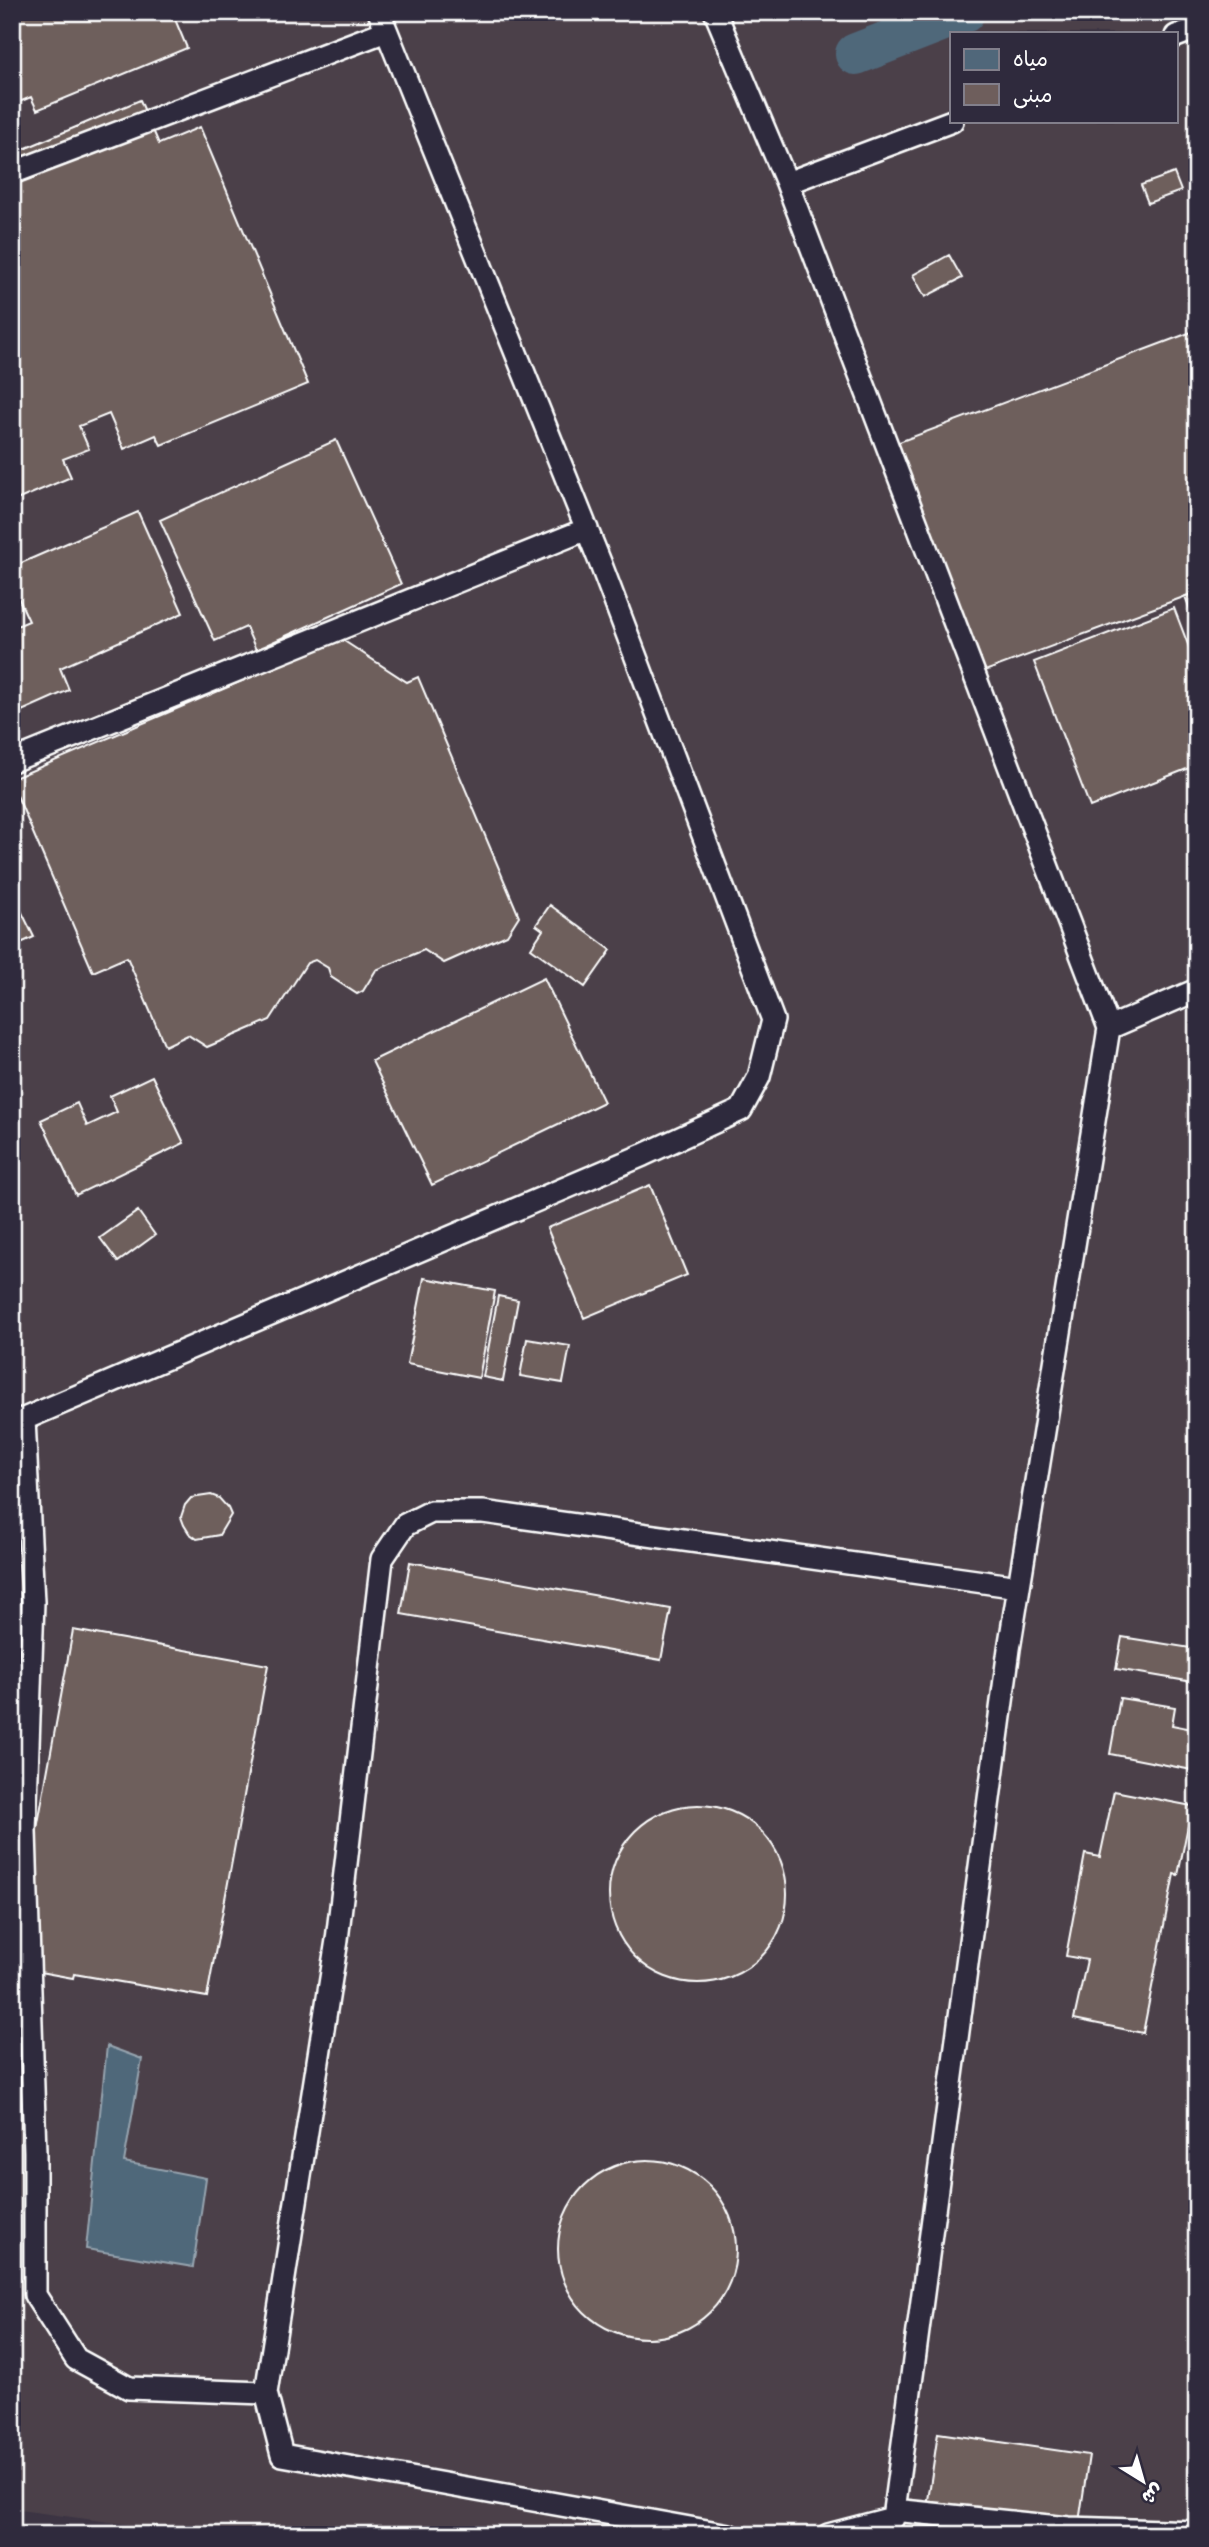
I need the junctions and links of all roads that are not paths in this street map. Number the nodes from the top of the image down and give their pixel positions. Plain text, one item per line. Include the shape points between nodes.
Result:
1 (715, 12) edge
2 (382, 21) edge
3 (1197, 28) edge
4 (1178, 35) edge
5 (950, 122) edge
6 (12, 173) edge
7 (787, 183) junction
8 (587, 529) junction
9 (12, 761) edge
10 (1197, 990) edge
11 (1109, 1028) junction
12 (18, 1419) edge
13 (1019, 1587) junction
14 (266, 2393) junction
15 (894, 2510) junction
16 (1196, 2531) edge
17 (729, 2535) edge
18 (828, 2535) edge

1 - 7 lane
2 - 6 lane
2 - 8 lane
3 - 4 lane
5 - 7 lane
7 - 11 lane
8 - 9 lane
8 - 12 lane via 773,1020 759,1077 741,1110
10 - 11 lane
11 - 13 lane
12 - 14 lane via 33,1602 25,1831 35,2295 76,2359 129,2388
13 - 14 lane via 483,1512 431,1512 405,1525 382,1559 337,1940
13 - 15 lane
14 - 17 lane via 282,2455
15 - 16 lane via 1069,2528
15 - 18 lane via 893,2518

